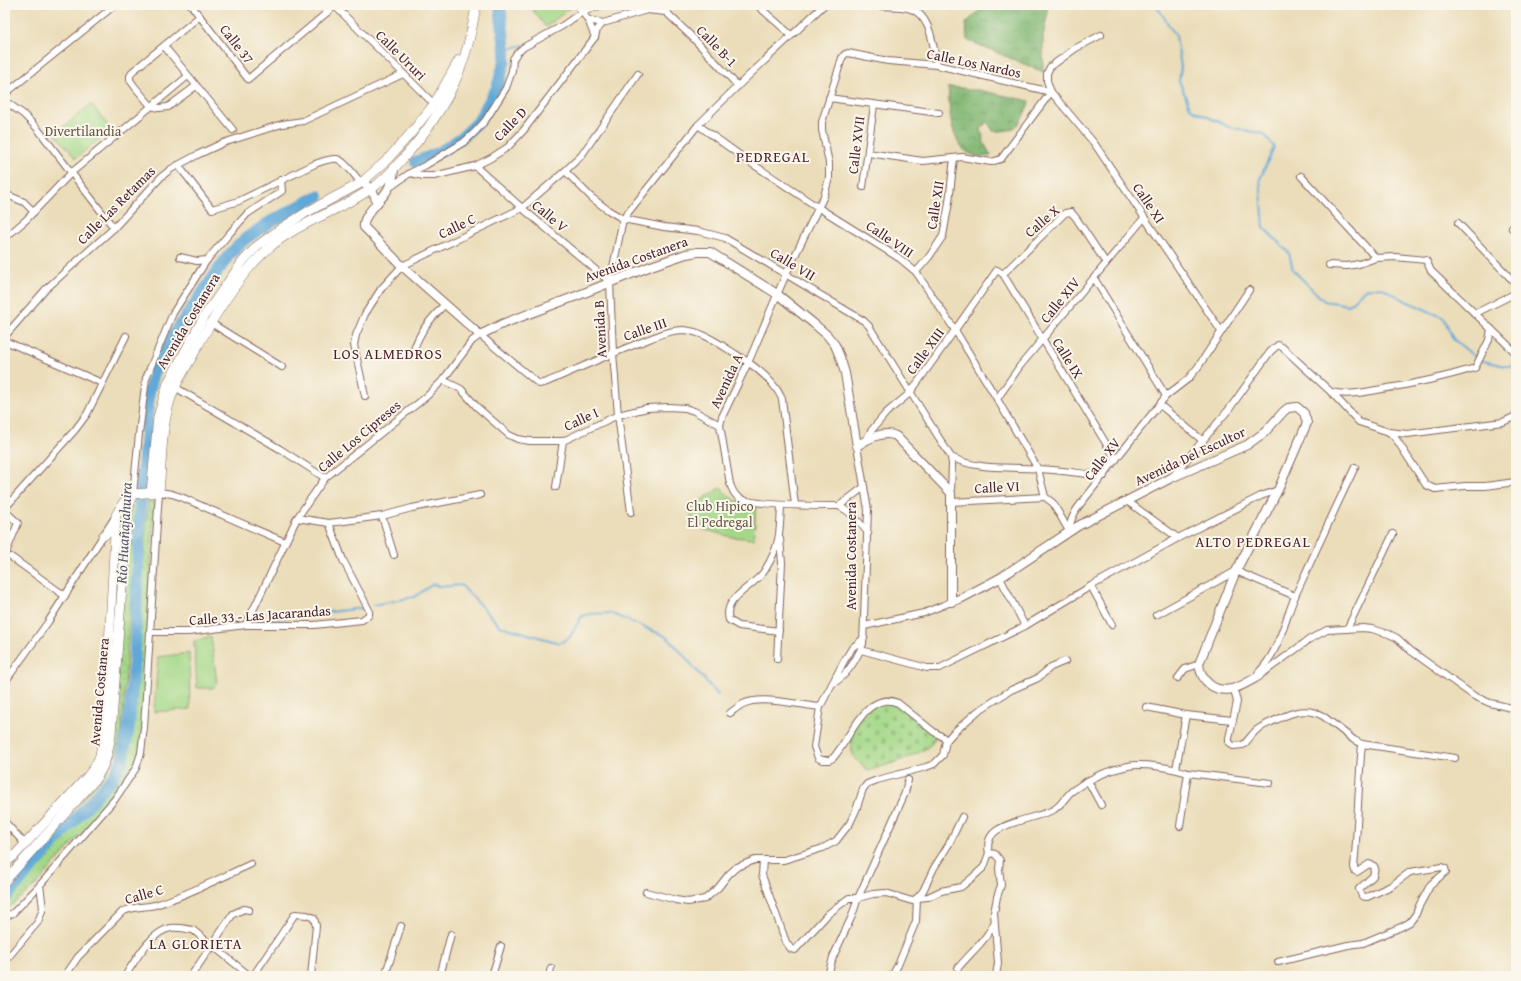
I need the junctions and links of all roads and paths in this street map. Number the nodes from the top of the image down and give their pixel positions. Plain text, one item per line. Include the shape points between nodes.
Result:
1 (115, 5) edge
2 (191, 5) edge
3 (322, 5) edge
4 (335, 5) edge
5 (476, 5) edge
6 (577, 5) edge
7 (601, 5) edge
8 (757, 5) edge
9 (824, 5) edge
10 (874, 5) edge
11 (328, 12) junction
12 (582, 12) junction
13 (200, 16) junction
14 (588, 20) junction
15 (603, 23) junction
16 (791, 35) junction
17 (1101, 35) dead end
18 (471, 36) junction
19 (595, 37) junction
20 (164, 46) junction
21 (845, 54) joint
22 (937, 65) junction
23 (403, 74) junction
24 (638, 74) dead end
25 (188, 76) junction
26 (196, 86) junction
27 (738, 86) junction
28 (1051, 92) junction
29 (5, 94) edge
30 (828, 98) junction
31 (5, 101) edge
32 (434, 104) junction
33 (874, 105) junction
34 (151, 106) junction
35 (940, 113) dead end
36 (698, 125) junction
37 (233, 130) dead end
38 (426, 131) junction
39 (868, 154) junction
40 (954, 158) junction
41 (178, 165) junction
42 (475, 166) junction
43 (394, 168) junction
44 (565, 171) junction
45 (72, 173) junction
46 (410, 173) junction
47 (1301, 176) dead end
48 (281, 180) junction
49 (361, 183) junction
50 (863, 187) dead end
51 (371, 189) junction
52 (388, 189) junction
53 (5, 194) edge
54 (376, 205) junction
55 (522, 208) junction
56 (819, 208) junction
57 (34, 212) junction
58 (1144, 218) junction
59 (622, 219) junction
60 (1458, 223) dead end
61 (114, 228) junction
62 (5, 238) edge
63 (180, 257) dead end
64 (1376, 258) junction
65 (207, 260) junction
66 (1106, 263) junction
67 (1330, 265) dead end
68 (402, 266) junction
69 (998, 270) joint
70 (916, 272) junction
71 (786, 274) junction
72 (1003, 274) junction
73 (1094, 278) junction
74 (610, 282) junction
75 (1516, 284) edge
76 (1249, 290) dead end
77 (1516, 293) edge
78 (777, 294) junction
79 (445, 304) junction
80 (1474, 314) junction
81 (210, 323) junction
82 (1491, 329) junction
83 (955, 330) junction
84 (1221, 331) junction
85 (480, 335) junction
86 (5, 336) edge
87 (126, 336) dead end
88 (5, 340) edge
89 (1043, 340) junction
90 (413, 352) dead end
91 (613, 353) junction
92 (1516, 353) edge
93 (748, 363) junction
94 (282, 367) dead end
95 (443, 380) junction
96 (102, 383) junction
97 (172, 385) junction
98 (910, 392) junction
99 (1331, 392) junction
100 (365, 396) dead end
101 (1166, 396) junction
102 (997, 399) junction
103 (1160, 405) junction
104 (618, 415) junction
105 (1516, 416) edge
106 (720, 425) junction
107 (1389, 432) junction
108 (866, 440) junction
109 (563, 441) junction
110 (1203, 441) junction
111 (857, 446) junction
112 (951, 457) junction
113 (1116, 460) junction
114 (1355, 467) dead end
115 (1038, 468) junction
116 (1104, 476) junction
117 (325, 478) junction
118 (1171, 478) junction
119 (1516, 482) edge
120 (556, 487) dead end
121 (864, 488) junction
122 (1278, 490) junction
123 (951, 492) junction
124 (146, 493) junction
125 (480, 495) dead end
126 (1045, 497) junction
127 (1127, 501) junction
128 (951, 502) junction
129 (781, 504) junction
130 (795, 505) junction
131 (839, 506) junction
132 (5, 508) edge
133 (5, 511) edge
134 (631, 512) dead end
135 (116, 515) junction
136 (382, 516) junction
137 (298, 518) junction
138 (328, 523) junction
139 (116, 531) junction
140 (1068, 531) junction
141 (868, 533) junction
142 (1393, 534) dead end
143 (103, 536) junction
144 (780, 536) junction
145 (125, 538) junction
146 (1178, 538) junction
147 (285, 542) junction
148 (394, 555) dead end
149 (8, 556) edge
150 (1236, 571) junction
151 (1000, 578) junction
152 (1091, 586) junction
153 (65, 596) junction
154 (1295, 596) junction
155 (951, 602) junction
156 (1156, 614) dead end
157 (246, 625) junction
158 (864, 626) junction
159 (1025, 626) junction
160 (1112, 626) dead end
161 (1347, 629) junction
162 (779, 631) junction
163 (151, 632) junction
164 (864, 638) junction
165 (861, 650) junction
166 (777, 659) dead end
167 (1065, 661) dead end
168 (1200, 664) junction
169 (1178, 678) dead end
170 (1255, 678) junction
171 (5, 682) edge
172 (832, 684) junction
173 (1234, 689) junction
174 (820, 707) junction
175 (1146, 707) dead end
176 (1516, 709) edge
177 (730, 712) dead end
178 (1186, 715) junction
179 (1232, 720) junction
180 (946, 741) junction
181 (1362, 744) junction
182 (1455, 758) dead end
183 (1176, 769) junction
184 (1188, 773) junction
185 (908, 780) dead end
186 (1088, 781) junction
187 (1270, 783) dead end
188 (1101, 805) dead end
189 (962, 817) dead end
190 (5, 822) edge
191 (1180, 826) dead end
192 (25, 844) junction
193 (989, 853) junction
194 (764, 860) junction
195 (5, 863) edge
196 (251, 864) dead end
197 (5, 881) edge
198 (40, 885) junction
199 (646, 892) dead end
200 (858, 898) junction
201 (917, 898) junction
202 (249, 910) dead end
203 (5, 917) edge
204 (995, 922) junction
205 (401, 926) dead end
206 (451, 934) dead end
207 (212, 946) junction
208 (501, 946) dead end
209 (5, 961) edge
210 (1278, 962) dead end
211 (551, 968) dead end
212 (958, 968) dead end
213 (65, 976) edge
214 (125, 976) edge
215 (191, 976) edge
216 (250, 976) edge
217 (253, 976) edge
218 (310, 976) edge
219 (385, 976) edge
220 (440, 976) edge
221 (492, 976) edge
222 (549, 976) edge
223 (828, 976) edge
224 (892, 976) edge
225 (996, 976) edge

1 - 29 street
2 - 13 street, Calle 37
3 - 11 street
4 - 11 street
4 - 23 street, Calle Ururi
5 - 18 main road, Avenida Costanera
6 - 12 street
7 - 12 street
8 - 16 street
9 - 16 street, Avenida B
10 - 22 street via 909,8 924,18
11 - 13 street, Calle 37 via 248,79
12 - 14 street
12 - 46 street via 517,53 513,59 506,88 485,121 464,142
13 - 20 street
14 - 15 street
14 - 19 street
15 - 19 street, Calle D
15 - 27 street, Calle B-1 via 647,10 666,12
16 - 27 street, Avenida B
17 - 28 street via 1076,48 1050,67 1047,81
18 - 32 main road, Avenida Costanera
18 - 38 main road, Avenida Costanera via 455,82 445,103
19 - 42 street, Calle D via 523,131 508,147
20 - 25 street
20 - 34 street via 130,76 134,87
21 - 22 street, Calle Los Nardos
21 - 30 street, Avenida A
22 - 28 street, Calle Los Nardos
23 - 32 street, Calle Ururi
23 - 41 street, Calle Las Retamas via 303,121 282,124 223,143
24 - 44 street, Calle C via 581,156
25 - 26 street
25 - 34 street
26 - 34 street via 168,107
26 - 37 street
27 - 36 street, Avenida B
28 - 40 street via 1001,159 991,162
28 - 58 street, Calle XI via 1094,143
30 - 33 street
30 - 56 street, Avenida A via 822,130 829,163 829,178
31 - 45 street via 37,128
32 - 38 main road via 434,115
32 - 49 main road, Avenida Costanera via 395,152
33 - 35 street
33 - 39 street, Calle XVII
34 - 45 street
36 - 56 street, Calle VIII
36 - 59 street, Avenida B
38 - 43 main road, Avenida Costanera
39 - 40 street via 923,161
39 - 50 street, Calle XVII
40 - 70 street, Calle XII via 943,236
41 - 48 street via 212,209 239,201
41 - 61 street, Calle Las Retamas via 161,177
42 - 46 street, Calle D via 434,176
42 - 55 street, Calle V
43 - 51 main road, Avenida Costanera
43 - 52 street, Avenida Costanera
44 - 55 street, Calle C
44 - 59 street, Calle VII via 592,198
45 - 57 street
45 - 61 street
46 - 52 street
47 - 64 street
48 - 49 street via 315,164 336,158 343,161
48 - 65 street via 282,191 247,214
49 - 51 street
49 - 97 main road, Avenida Costanera via 307,212 257,246 243,261 205,315
51 - 54 street via 376,197
51 - 81 main road, Avenida Costanera via 286,234 269,248 256,260
52 - 54 street, Avenida Costanera
53 - 57 street via 24,202
54 - 68 street, Avenida Costanera via 365,216 364,227
55 - 68 street, Calle C
55 - 74 street, Calle V
56 - 70 street, Calle VIII via 899,258
56 - 71 street, Avenida A
57 - 62 street
58 - 66 street, Calle XIV
58 - 84 street, Calle XI
59 - 71 street, Calle VII via 725,238
59 - 74 street, Avenida B
60 - 75 street
61 - 86 street, Calle Las Retamas via 46,289
63 - 65 street via 197,261
64 - 67 street via 1347,266
64 - 80 street via 1426,260 1431,271
65 - 124 street via 174,313 146,378 139,434
66 - 72 street, Calle X via 1076,218 1068,212
66 - 73 street, Calle XIV
68 - 79 street, Avenida Costanera
68 - 100 street via 381,289 365,314 356,335 354,345
69 - 72 street, Calle IX
69 - 83 street, Calle XIII
70 - 83 street, Calle VIII
71 - 78 street, Avenida A
71 - 98 street, Calle VII via 864,321
72 - 89 street, Calle IX
73 - 89 street, Calle XIV
73 - 101 street
74 - 78 street, Avenida Costanera via 686,254 710,252
74 - 85 street, Avenida Costanera
74 - 91 street, Avenida B
76 - 84 street
77 - 80 street
78 - 93 street, Avenida A
78 - 111 street, Avenida Costanera via 827,335 835,345 845,374
79 - 85 street, Avenida Costanera
79 - 90 street via 420,332
80 - 82 street
81 - 94 street
81 - 97 main road, Avenida Costanera
82 - 92 street
82 - 99 street via 1489,340 1475,368 1421,382 1359,393
83 - 98 street, Calle XIII
83 - 102 street, Calle VIII
84 - 101 street via 1188,379
85 - 91 street, Calle III via 539,384
85 - 95 street, Calle Los Cipreses via 472,341
87 - 96 street
88 - 96 street
89 - 102 street, Calle XIV via 1020,366
89 - 113 street, Calle IX
91 - 93 street, Calle III via 669,331 683,330 706,337
91 - 104 street, Avenida B
93 - 106 street, Avenida A
93 - 130 street, Calle III via 772,382 782,399
95 - 109 street, Calle I via 461,389 509,435 530,441
95 - 117 street, Calle Los Cipreses via 427,396
96 - 132 street via 87,414 75,430
97 - 117 street
97 - 124 main road, Avenida Costanera
98 - 108 street, Calle XIII via 886,413
98 - 112 street, Calle VII
99 - 107 street via 1359,422
99 - 110 street via 1278,346 1270,352
101 - 103 street, Calle XV
102 - 115 street, Calle VIII
103 - 110 street
103 - 113 street, Calle XV
104 - 106 street, Calle I via 647,408 685,408
104 - 109 street, Calle I
104 - 134 street, Avenida B
105 - 107 street via 1503,422 1407,434
106 - 129 street, Avenida A via 733,491 738,498
107 - 119 street via 1426,485 1435,489
108 - 111 street
108 - 123 street via 886,434 896,436
109 - 120 street
110 - 118 street
111 - 121 street, Avenida Costanera
112 - 115 street via 973,466
112 - 123 street
113 - 116 street, Calle XV
114 - 154 street
115 - 116 street
115 - 126 street, Calle VIII
116 - 140 street, Calle XV via 1073,515
117 - 137 street, Calle Los Cipreses
118 - 122 street, Avenida Del Escultor via 1247,445 1265,432 1284,411 1297,407 1304,413 1307,423
118 - 127 street, Avenida Del Escultor
121 - 131 street
121 - 141 street, Avenida Costanera via 868,510
122 - 146 street
122 - 150 street, Avenida Del Escultor
123 - 128 street
124 - 135 main road via 123,503
124 - 145 main road, Avenida Costanera via 128,509
124 - 147 street via 181,497
124 - 163 street
125 - 136 street
126 - 128 street, Calle VI
126 - 140 street via 1053,503
127 - 140 street, Avenida Del Escultor
127 - 146 street
128 - 155 street
129 - 130 street, Avenida A
129 - 144 street
130 - 131 street, Avenida A
131 - 141 street via 854,516
133 - 149 street via 18,523
135 - 139 main road, Avenida Costanera
135 - 143 street
136 - 138 street
136 - 148 street
137 - 138 street
137 - 147 street, Calle Los Cipreses
138 - 157 street, Calle 33 - Las Jacarandas via 343,560 369,610 369,615 362,620 314,625
139 - 143 main road
139 - 145 main road
139 - 192 main road, Avenida Costanera via 105,720 100,756 87,777
140 - 151 street, Avenida Del Escultor
141 - 158 street, Avenida Costanera
142 - 161 street
143 - 153 street
144 - 162 street via 782,563
144 - 162 street via 765,571 731,603 727,614 729,620 739,626
145 - 197 main road, Avenida Costanera via 111,734 107,757 94,781
146 - 152 street
147 - 157 street, Calle Los Cipreses
149 - 153 street
150 - 154 street
150 - 156 street
150 - 168 street, Avenida Del Escultor
151 - 155 street, Avenida Del Escultor
151 - 159 street
152 - 159 street
152 - 160 street
153 - 171 street
154 - 170 street via 1284,630 1268,664
155 - 158 street, Avenida Del Escultor via 924,613
157 - 163 street, Calle 33 - Las Jacarandas via 188,632
158 - 164 street, Avenida Costanera
159 - 165 street via 940,668 928,668
161 - 170 street via 1320,633
161 - 176 street via 1372,629 1389,634 1474,696
162 - 166 street
163 - 198 street via 144,727 141,753 136,768 115,799
164 - 165 street, Avenida Costanera
164 - 172 street via 852,648
165 - 172 street via 837,682
167 - 180 street via 983,708
168 - 169 street via 1185,669
168 - 173 street via 1202,676 1209,685 1220,690
170 - 173 street
172 - 174 street
173 - 179 street via 1237,702
174 - 177 street via 755,700
174 - 180 street via 814,747 818,758 822,760 829,760 836,754 859,718 876,704 886,701 898,704
175 - 178 street
178 - 179 street
178 - 183 street
179 - 181 street via 1229,742 1233,746 1243,745 1257,729 1287,714 1300,711 1323,716
180 - 194 street via 943,755 934,764 867,784 862,789 850,823 836,841 823,848 784,860
181 - 182 street
181 - 210 street via 1354,867 1357,872 1369,864 1375,868 1373,876 1359,889 1362,896 1367,897 1391,886 1410,872 1442,867 1446,872 1431,884 1416,914 1402,928 1363,943
183 - 184 street
183 - 186 street via 1128,766 1114,769
184 - 187 street
184 - 191 street
185 - 200 street via 905,793
186 - 188 street
186 - 193 street via 1054,809 996,831 987,846
189 - 201 street
190 - 192 street
192 - 195 main road, Avenida Costanera
193 - 201 street via 984,867 961,887
193 - 204 street via 997,855 1000,862 1001,885 994,913
194 - 199 street via 737,866 705,899 688,902
194 - 200 street via 762,875 786,942 791,949 795,950 828,914 849,898
196 - 213 street, Calle C via 154,905 131,907 122,912 78,957
198 - 203 street
198 - 209 street via 44,908 38,922
200 - 201 street via 886,893 912,901
200 - 223 street via 833,957
201 - 224 street via 916,921
202 - 207 street via 244,909 233,914
204 - 212 street via 982,942
204 - 225 street via 998,963
205 - 219 street
206 - 220 street
207 - 214 street via 193,930 170,928 147,945
207 - 215 street
207 - 216 street
208 - 221 street
211 - 222 street
217 - 218 street via 295,914 314,918 316,926

